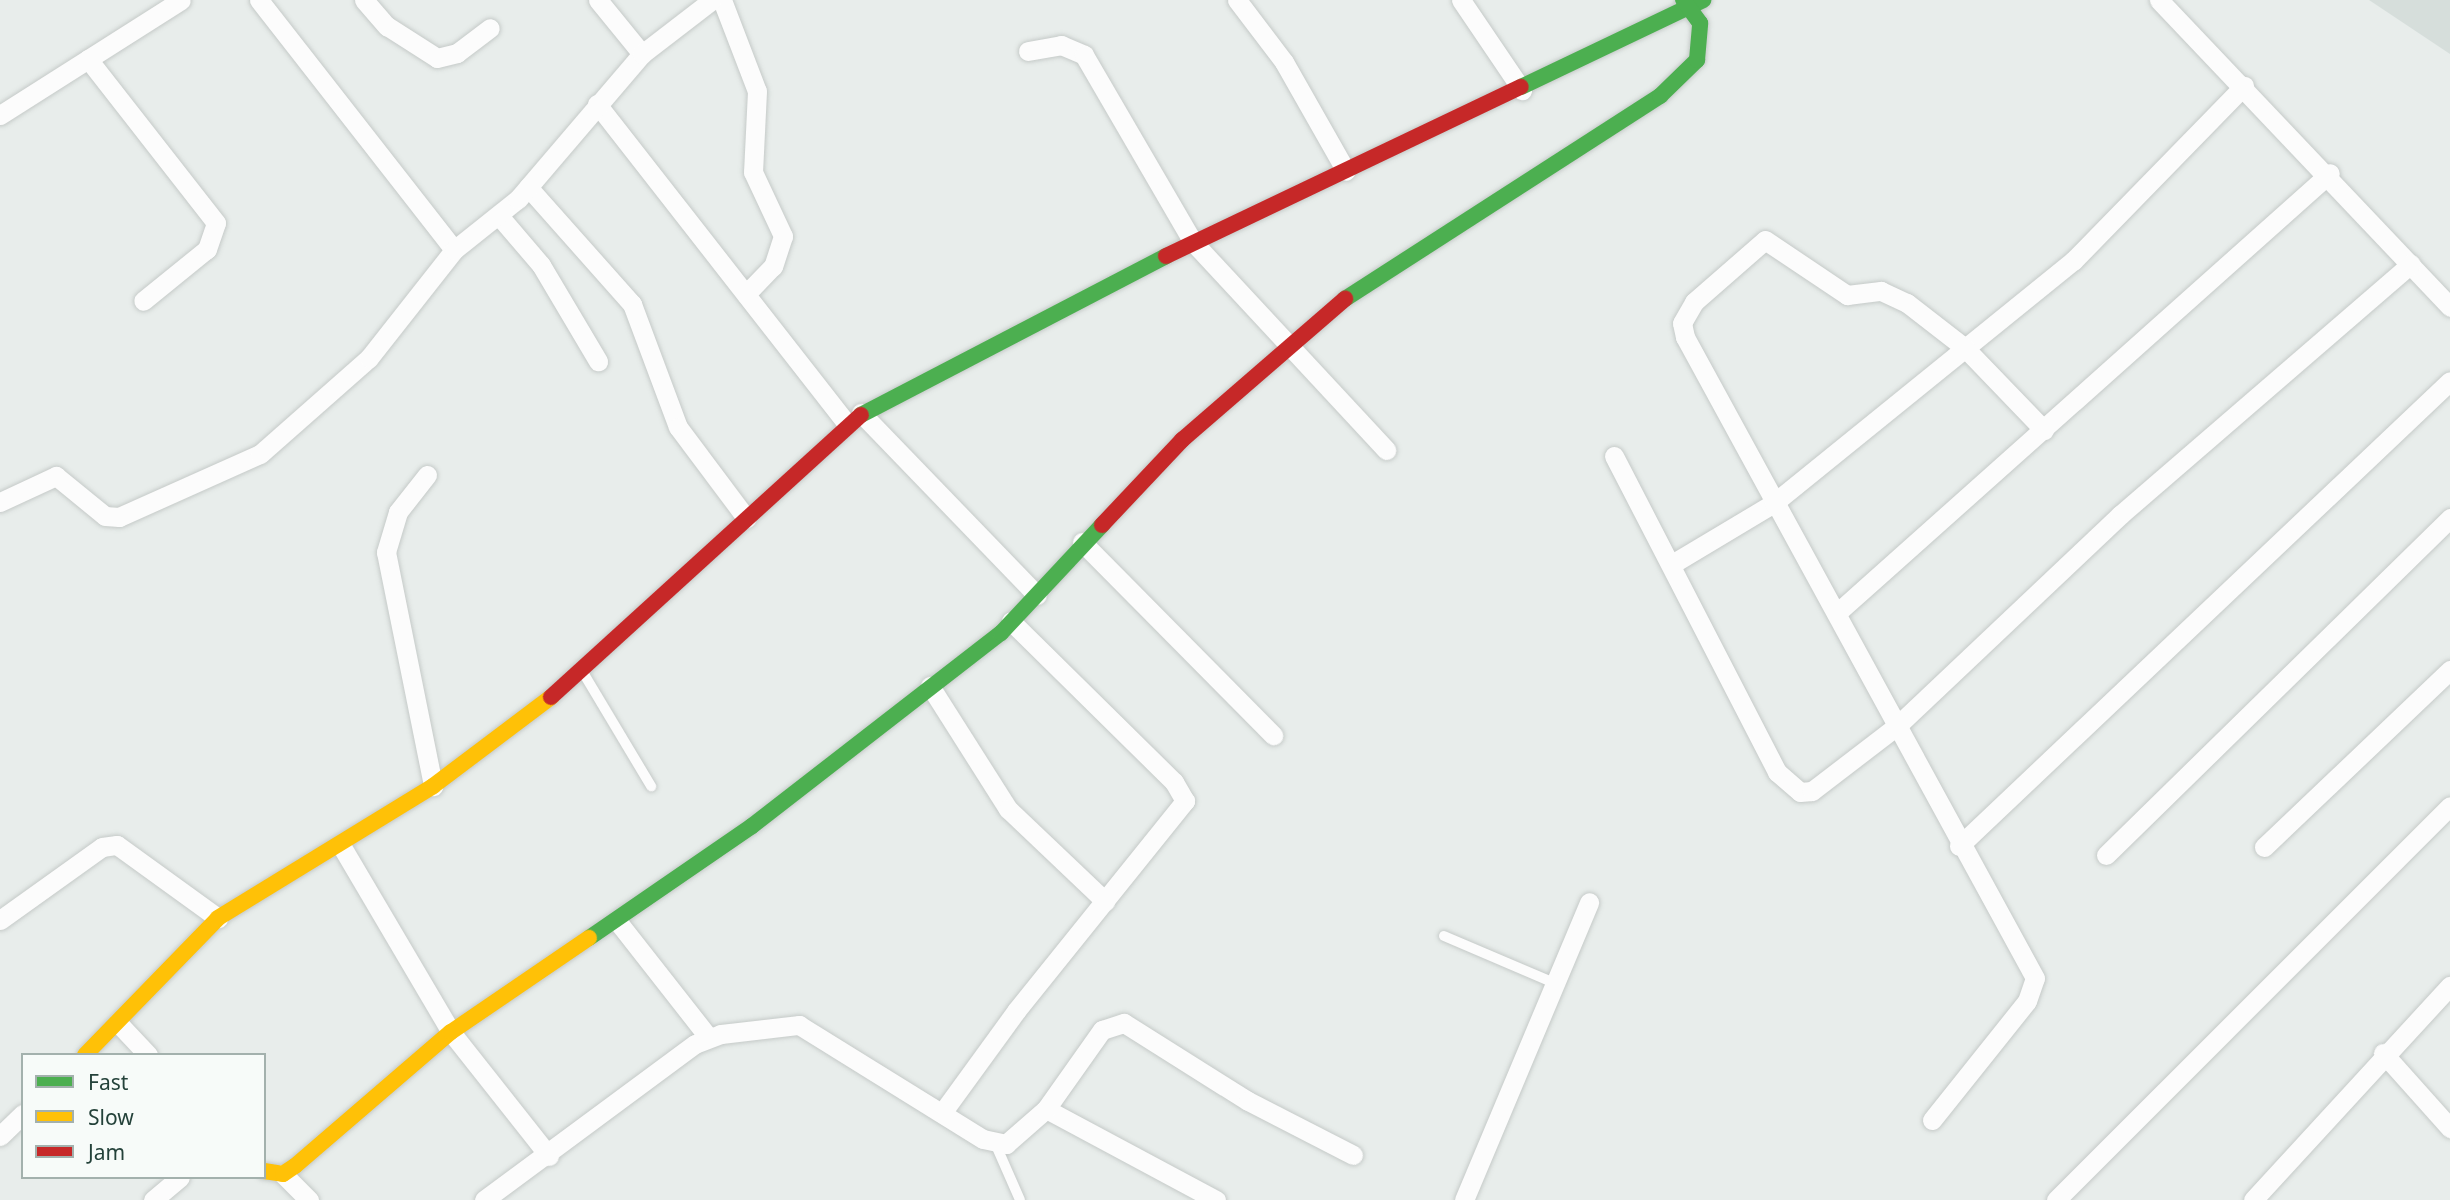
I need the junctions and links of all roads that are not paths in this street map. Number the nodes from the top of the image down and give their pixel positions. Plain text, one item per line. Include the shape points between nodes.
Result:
1 (181, 0) edge
2 (259, 0) edge
3 (364, 0) edge
4 (598, 0) edge
5 (712, 0) edge
6 (722, 0) edge
7 (1237, 0) edge
8 (1461, 0) edge
9 (2159, 0) edge
10 (1692, 2) edge
11 (490, 28) dead end
12 (1028, 51) dead end
13 (642, 54) junction
14 (88, 59) junction
15 (2244, 86) junction
16 (1522, 90) junction
17 (597, 104) junction
18 (0, 115) edge
19 (1346, 171) junction
20 (2330, 173) junction
21 (528, 187) junction
22 (500, 217) junction
23 (1193, 242) junction
24 (454, 250) junction
25 (2411, 264) junction
26 (746, 294) junction
27 (142, 300) dead end
28 (2450, 307) edge
29 (1287, 348) junction
30 (1965, 348) junction
31 (598, 361) dead end
32 (2450, 381) edge
33 (854, 418) junction
34 (2044, 430) junction
35 (1385, 450) dead end
36 (1614, 456) dead end
37 (427, 475) dead end
38 (0, 502) edge
39 (1774, 503) junction
40 (746, 519) junction
41 (2450, 519) edge
42 (1082, 542) junction
43 (1672, 564) junction
44 (1037, 595) junction
45 (1838, 612) junction
46 (1011, 621) junction
47 (2450, 670) edge
48 (583, 673) junction
49 (930, 686) junction
50 (1898, 725) junction
51 (1273, 735) dead end
52 (433, 786) junction
53 (650, 786) dead end
54 (2450, 806) edge
55 (1959, 846) junction
56 (342, 847) junction
57 (2264, 847) dead end
58 (2105, 855) dead end
59 (1105, 901) junction
60 (1589, 902) dead end
61 (218, 918) junction
62 (0, 920) edge
63 (618, 922) junction
64 (1444, 936) dead end
65 (1552, 982) junction
66 (2450, 986) edge
67 (118, 1023) junction
68 (451, 1032) junction
69 (709, 1038) junction
70 (87, 1053) edge
71 (146, 1053) edge
72 (2383, 1053) junction
73 (1046, 1109) junction
74 (942, 1113) junction
75 (21, 1116) edge
76 (1933, 1120) dead end
77 (2450, 1128) edge
78 (0, 1136) edge
79 (995, 1143) junction
80 (1353, 1155) dead end
81 (549, 1156) junction
82 (274, 1172) edge
83 (178, 1179) edge
84 (153, 1200) edge
85 (309, 1200) edge
86 (484, 1200) edge
87 (1020, 1200) edge
88 (1216, 1200) edge
89 (1464, 1200) edge
90 (2056, 1200) edge
91 (2253, 1200) edge

1 - 14 street
2 - 24 street
3 - 11 street via 387,26 437,58 457,53
4 - 13 street
5 - 13 street
6 - 26 street via 757,91 753,172 783,236 774,266
7 - 19 street via 1284,61
8 - 16 street
9 - 15 street
10 - 16 street
10 - 29 street via 1702,38 1690,71 1367,282
12 - 23 street via 1060,45 1084,55
13 - 17 street
14 - 18 street
14 - 27 street via 216,223 206,249
15 - 20 street
15 - 30 street via 2095,240
16 - 19 street
17 - 21 street
17 - 26 street
19 - 23 street
20 - 25 street
20 - 34 street
21 - 22 street
21 - 40 street via 632,304 678,427
22 - 24 street
22 - 31 street via 541,265
23 - 29 street
23 - 33 street
24 - 38 street via 369,358 242,466 119,517 105,516 56,476
25 - 28 street
25 - 50 street via 2120,516
26 - 33 street
29 - 35 street
29 - 42 street via 1182,440
30 - 34 street
30 - 39 street
30 - 39 street via 1894,295 1847,295 1776,244 1754,245 1693,302 1682,323
32 - 55 street
33 - 40 street
33 - 44 street
34 - 45 street
36 - 43 street
37 - 52 street via 398,512 386,552
39 - 43 street
39 - 45 street
40 - 48 street
41 - 58 street
42 - 44 street
42 - 51 street
43 - 50 street via 1787,785 1812,791
44 - 46 street
45 - 50 street
46 - 49 street
46 - 59 street via 1182,791 1181,810
47 - 57 street
48 - 52 street
48 - 53 lane
49 - 59 street via 1008,809
49 - 63 street
50 - 55 street
52 - 56 street
54 - 90 street
55 - 76 street via 2035,978 2027,1002
56 - 61 street
56 - 68 street
59 - 74 street
60 - 65 street
61 - 62 street via 117,845 102,847
61 - 67 street
63 - 68 street
63 - 69 street
64 - 65 lane
65 - 89 street
66 - 72 street
67 - 70 street
67 - 71 street
68 - 81 street
68 - 82 street
69 - 74 street via 799,1025
69 - 81 street
72 - 77 street
72 - 91 street
73 - 79 street via 1017,1141
73 - 80 street via 1102,1030 1124,1023 1238,1096
73 - 88 street
74 - 79 street
75 - 78 street
79 - 87 lane
81 - 86 street
82 - 85 street
83 - 84 street

